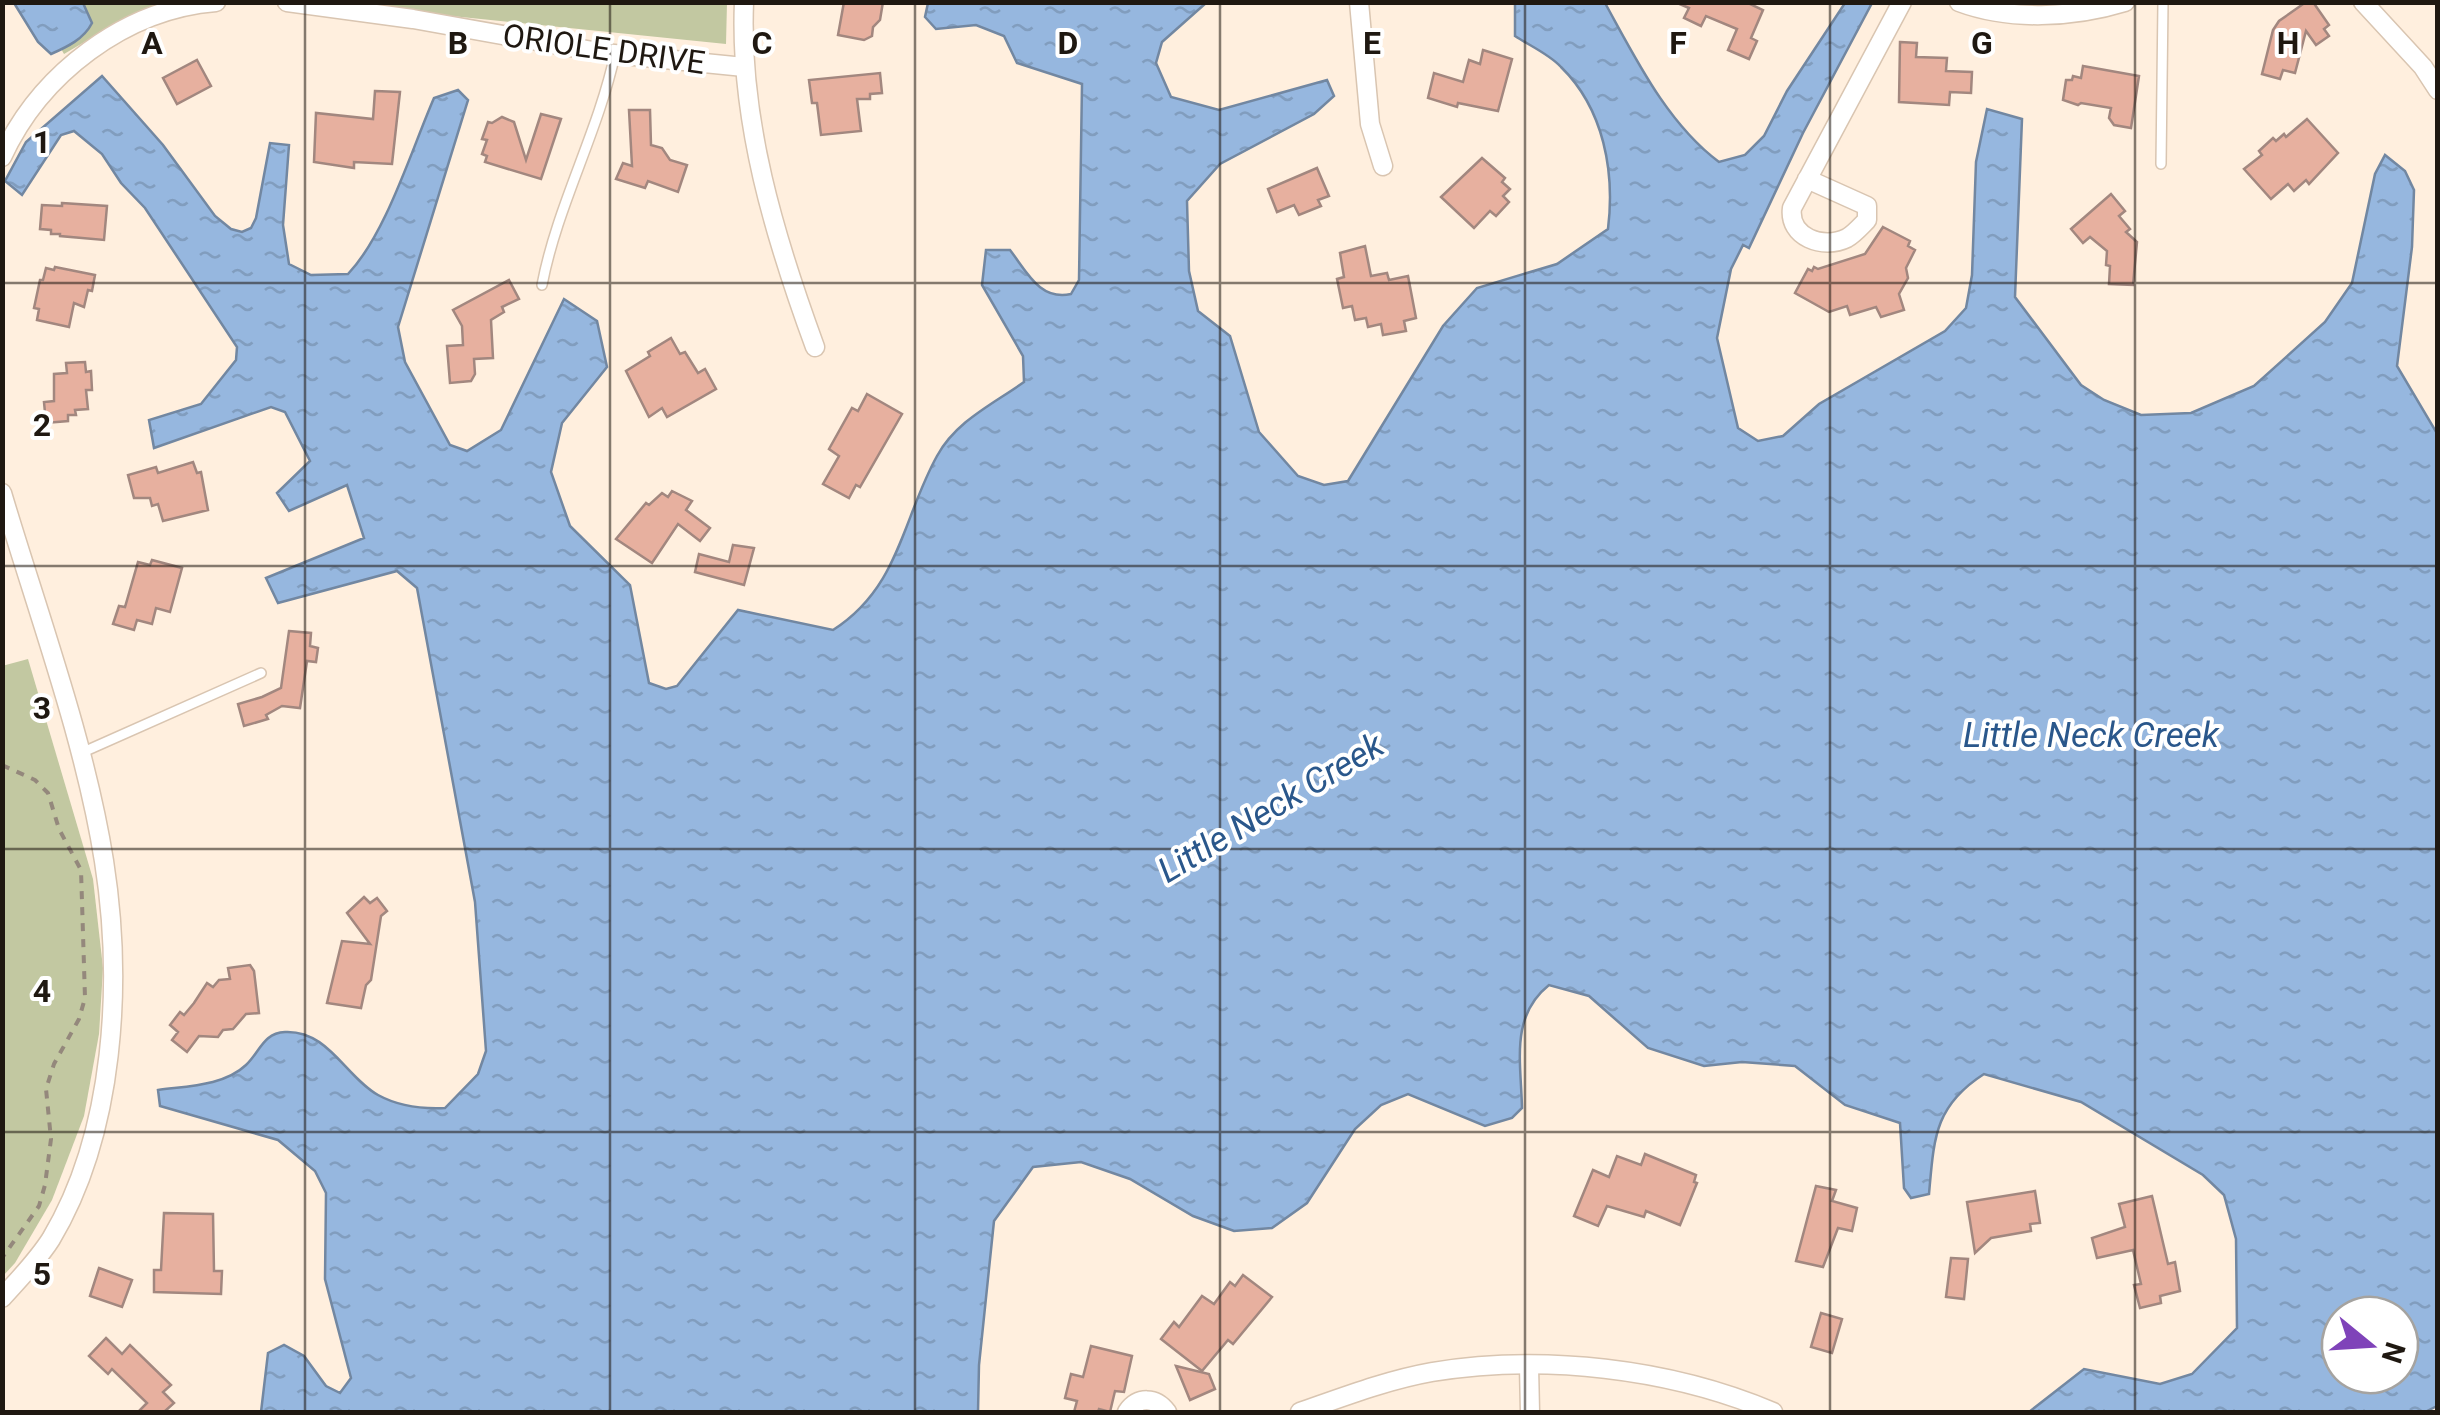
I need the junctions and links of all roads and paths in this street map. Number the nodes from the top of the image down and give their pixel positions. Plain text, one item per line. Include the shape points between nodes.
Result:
1 (216, 2) edge
2 (287, 2) edge
3 (744, 2) edge
4 (1359, 2) edge
5 (1902, 2) edge
6 (1959, 2) edge
7 (2125, 2) edge
8 (2163, 2) edge
9 (2364, 2) edge
10 (615, 54) junction
11 (744, 67) junction
12 (2438, 90) edge
13 (2, 157) edge
14 (2161, 164) dead end
15 (1383, 166) dead end
16 (1807, 179) dead end
17 (542, 286) dead end
18 (815, 347) dead end
19 (2, 493) edge
20 (261, 672) dead end
21 (79, 754) junction
22 (2, 765) edge
23 (2, 1258) edge
24 (2, 1298) edge
25 (1530, 1366) junction
26 (1128, 1412) edge
27 (1168, 1412) edge
28 (1300, 1412) edge
29 (1530, 1412) edge
30 (1773, 1412) edge

1 - 13 street via 163,12 93,50 47,90
2 - 10 street, ORIOLE DRIVE
3 - 11 street
4 - 15 street via 1370,124
5 - 16 street
6 - 7 street via 2031,15
8 - 14 lane
9 - 12 street
10 - 11 street, ORIOLE DRIVE
10 - 17 lane
11 - 18 street via 766,193 788,279
19 - 21 street
20 - 21 lane
21 - 24 street via 110,910 111,1029 103,1104 63,1217
22 - 23 path via 48,793 58,829 82,870 84,998 46,1089 46,1186
25 - 28 street via 1428,1373
25 - 29 street
25 - 30 street via 1620,1371
26 - 27 street via 1140,1400

